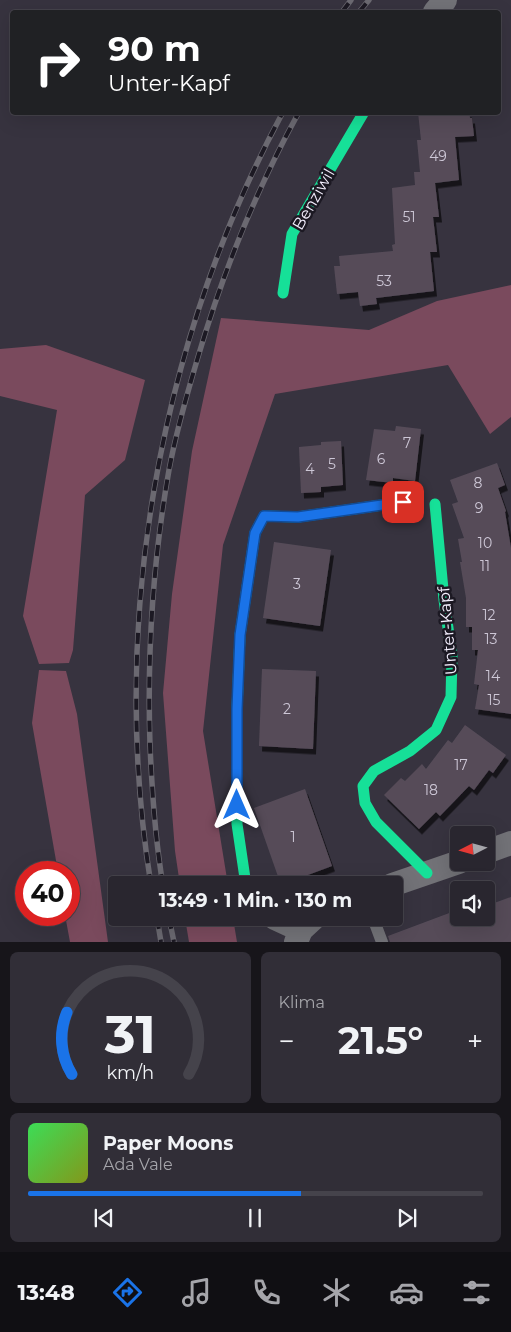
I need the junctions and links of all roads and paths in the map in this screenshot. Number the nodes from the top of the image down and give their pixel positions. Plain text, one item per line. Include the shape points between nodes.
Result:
1 (445, 0) edge
2 (437, 10) edge
3 (362, 115) edge
4 (283, 293) dead end
5 (403, 502) dead end
6 (434, 504) dead end
7 (511, 843) edge
8 (495, 849) edge
9 (450, 865) edge
10 (427, 872) junction
11 (245, 876) edge
12 (403, 881) edge
13 (376, 926) edge
14 (382, 942) edge

1 - 2 street
3 - 4 street, Benziwil via 292,234
5 - 11 street via 298,517 264,516 255,533 240,631 243,709 238,824
6 - 10 street, Unter-Kapf via 452,656 451,697 436,730 410,751 374,771 363,786 365,803 376,822
7 - 8 street
9 - 10 street
10 - 12 street
13 - 14 lane

